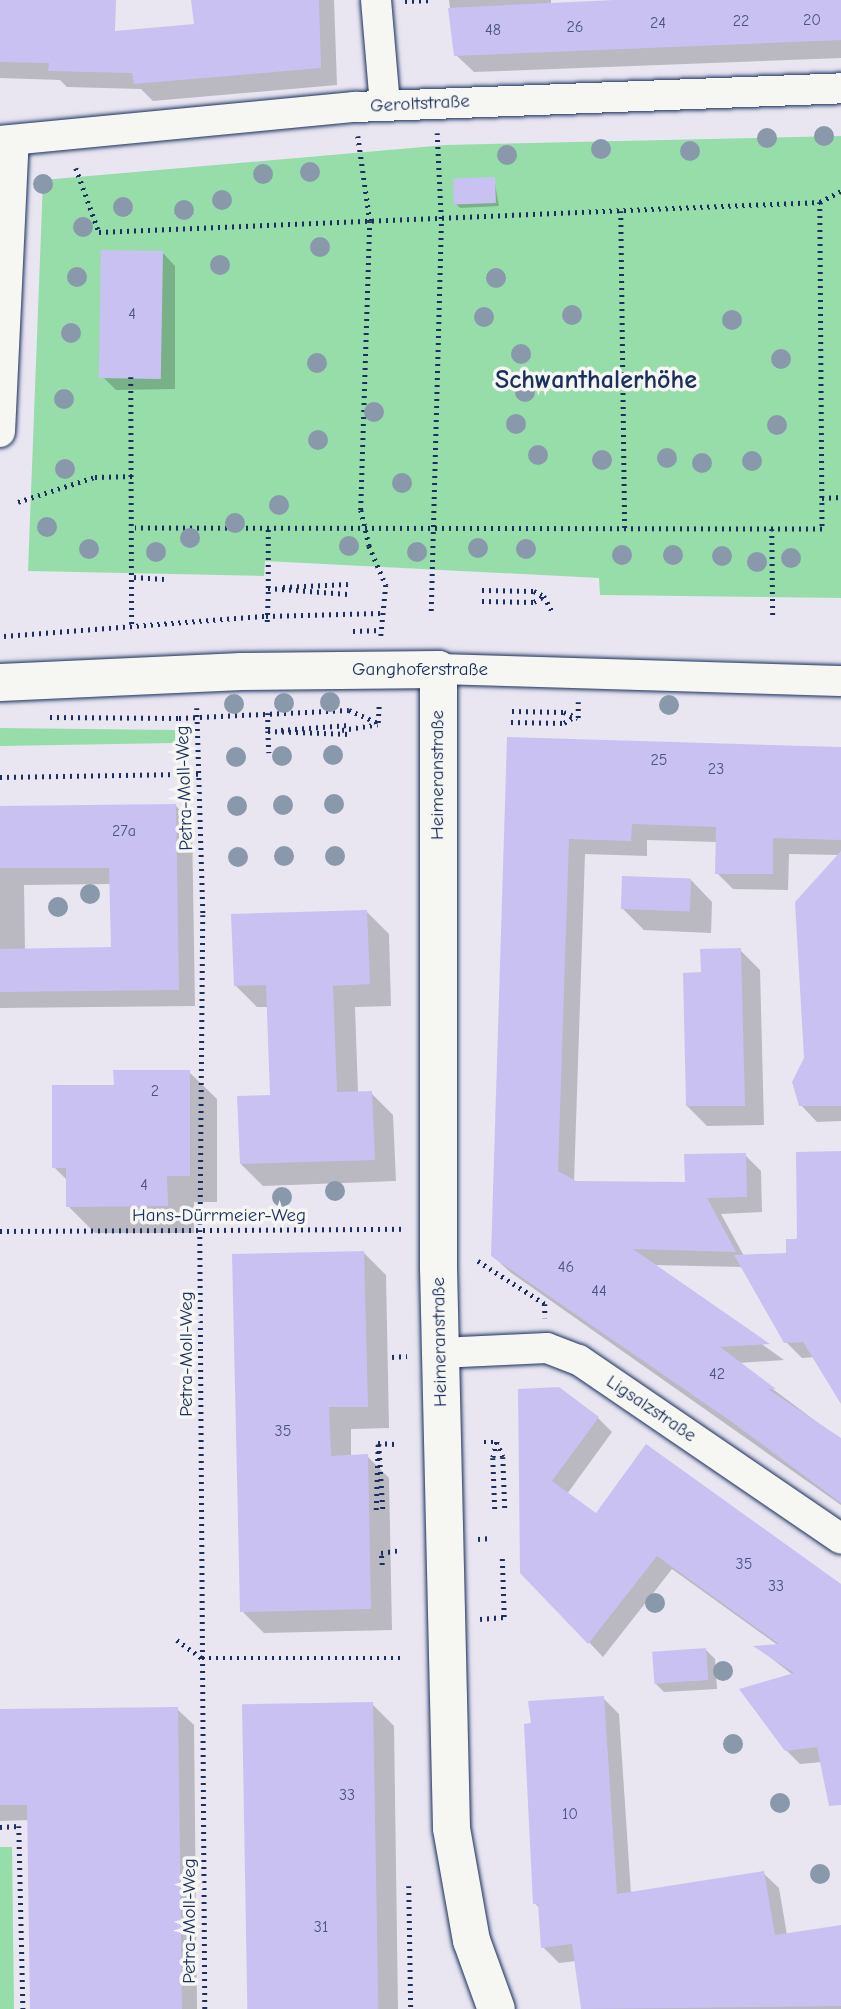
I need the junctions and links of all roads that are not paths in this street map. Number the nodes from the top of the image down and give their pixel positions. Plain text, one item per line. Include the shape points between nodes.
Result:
1 (376, 0) edge
2 (841, 88) edge
3 (385, 106) junction
4 (7, 141) edge
5 (0, 432) edge
6 (438, 669) junction
7 (841, 681) edge
8 (0, 682) edge
9 (439, 1353) junction
10 (841, 1539) edge
11 (496, 2009) edge

1 - 3 street
2 - 3 street, Geroltstraße
3 - 4 street, Geroltstraße
4 - 5 street
6 - 7 street, Ganghoferstraße
6 - 8 street, Ganghoferstraße via 241,671
6 - 9 street, Heimeranstraße
9 - 10 street, Ligsalzstraße via 547,1348 579,1360
9 - 11 street, Heimeranstraße via 451,1828 471,1940

